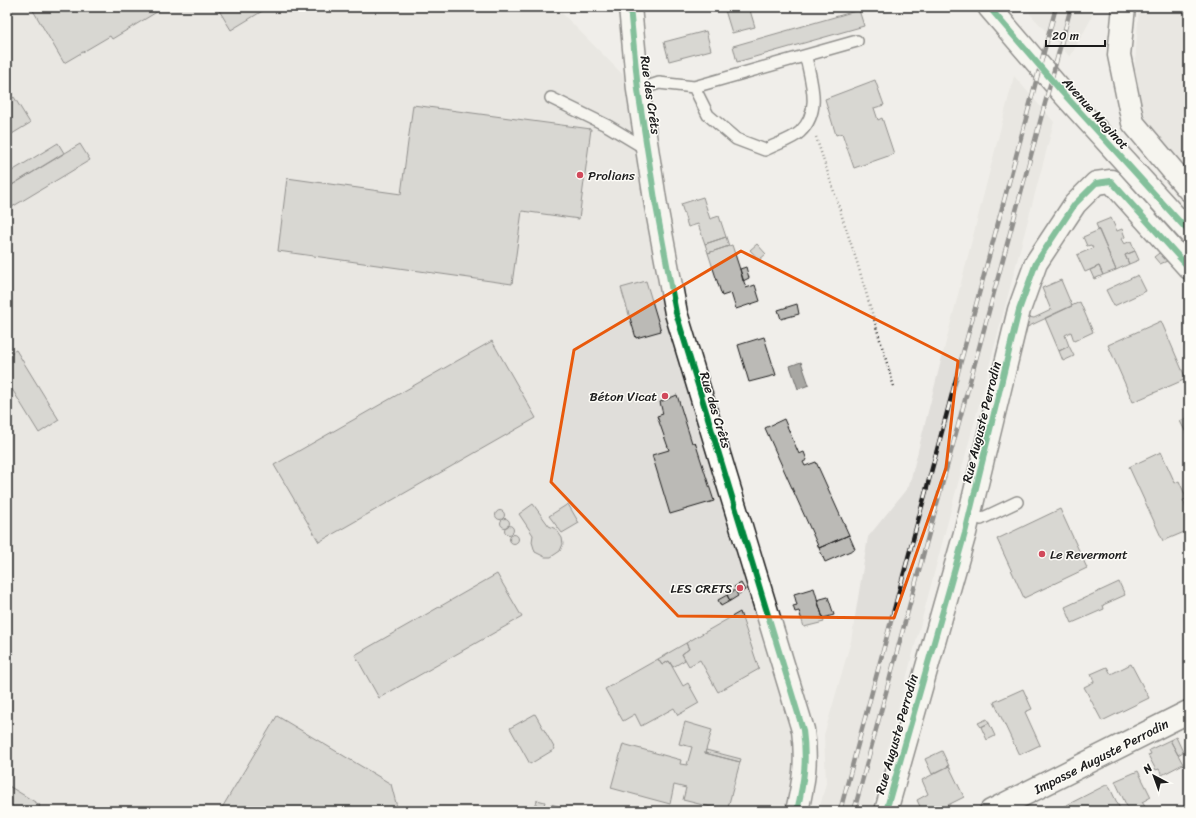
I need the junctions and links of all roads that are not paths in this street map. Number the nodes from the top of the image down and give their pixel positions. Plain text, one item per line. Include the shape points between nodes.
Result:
1 (989, 7) edge
2 (1124, 7) edge
3 (632, 8) edge
4 (857, 41) dead end
5 (806, 57) junction
6 (694, 87) junction
7 (638, 90) junction
8 (551, 98) dead end
9 (648, 150) junction
10 (1189, 190) edge
11 (1189, 232) edge
12 (1189, 268) edge
13 (1017, 502) dead end
14 (969, 516) junction
15 (1188, 712) edge
16 (797, 811) edge
17 (886, 811) edge
18 (991, 811) edge

1 - 11 street, Avenue Maginot
2 - 10 street via 1119,55 1133,122
3 - 7 street, Rue des Crêts
4 - 5 lane
5 - 6 lane
5 - 6 lane via 815,99 810,119 800,133 765,150 736,139 708,115
6 - 7 lane via 659,84
7 - 9 street, Rue des Crêts
8 - 9 lane via 608,126
9 - 16 street, Rue des Crêts via 676,313 803,730 806,752 804,781
12 - 14 street, Rue Auguste Perrodin via 1111,181 1096,183 1075,204 1036,263 1019,310
13 - 14 lane via 981,519
14 - 17 street, Rue Auguste Perrodin
15 - 18 street, Impasse Auguste Perrodin

